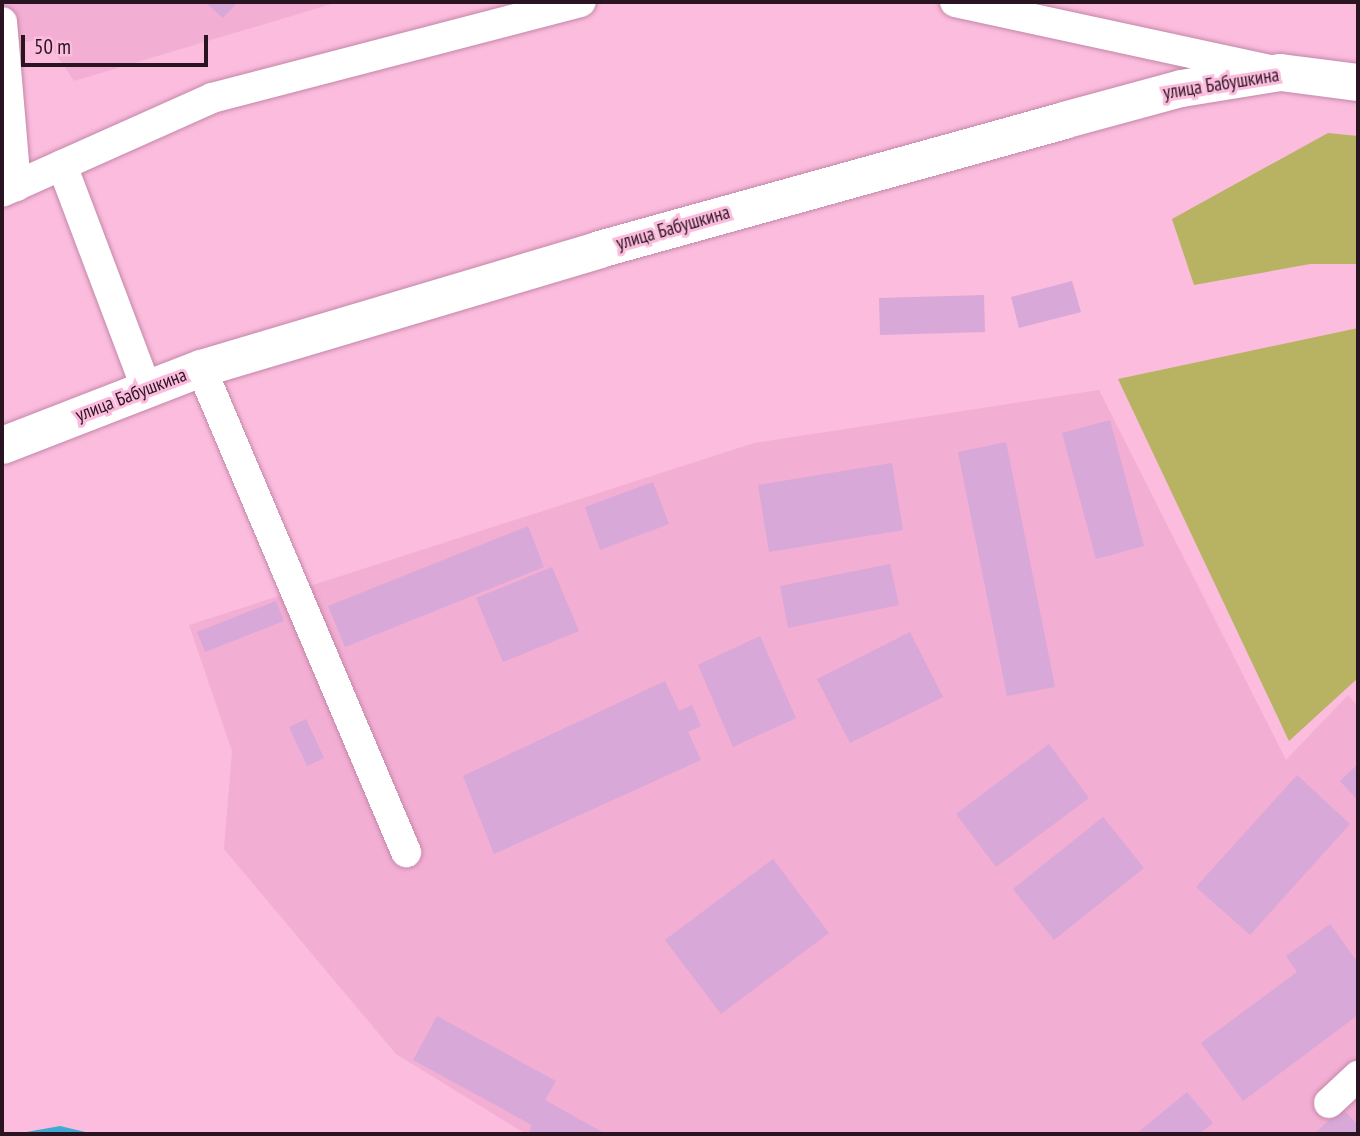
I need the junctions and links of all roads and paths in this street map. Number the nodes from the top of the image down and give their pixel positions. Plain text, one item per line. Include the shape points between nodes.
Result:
1 (581, 2) edge
2 (955, 2) edge
3 (2, 22) edge
4 (1280, 72) junction
5 (1358, 82) edge
6 (62, 165) junction
7 (9, 189) edge
8 (201, 368) junction
9 (147, 390) junction
10 (2, 445) edge
11 (406, 852) dead end
12 (1358, 1076) edge
13 (1329, 1103) dead end

1 - 6 street via 212,98
2 - 4 street
3 - 7 street
4 - 5 main road, улица Бабушкина
4 - 8 main road, улица Бабушкина via 1181,88 1063,120 599,249
6 - 7 street
6 - 9 street
8 - 9 main road, улица Бабушкина
8 - 11 street
9 - 10 main road, улица Бабушкина
12 - 13 street

